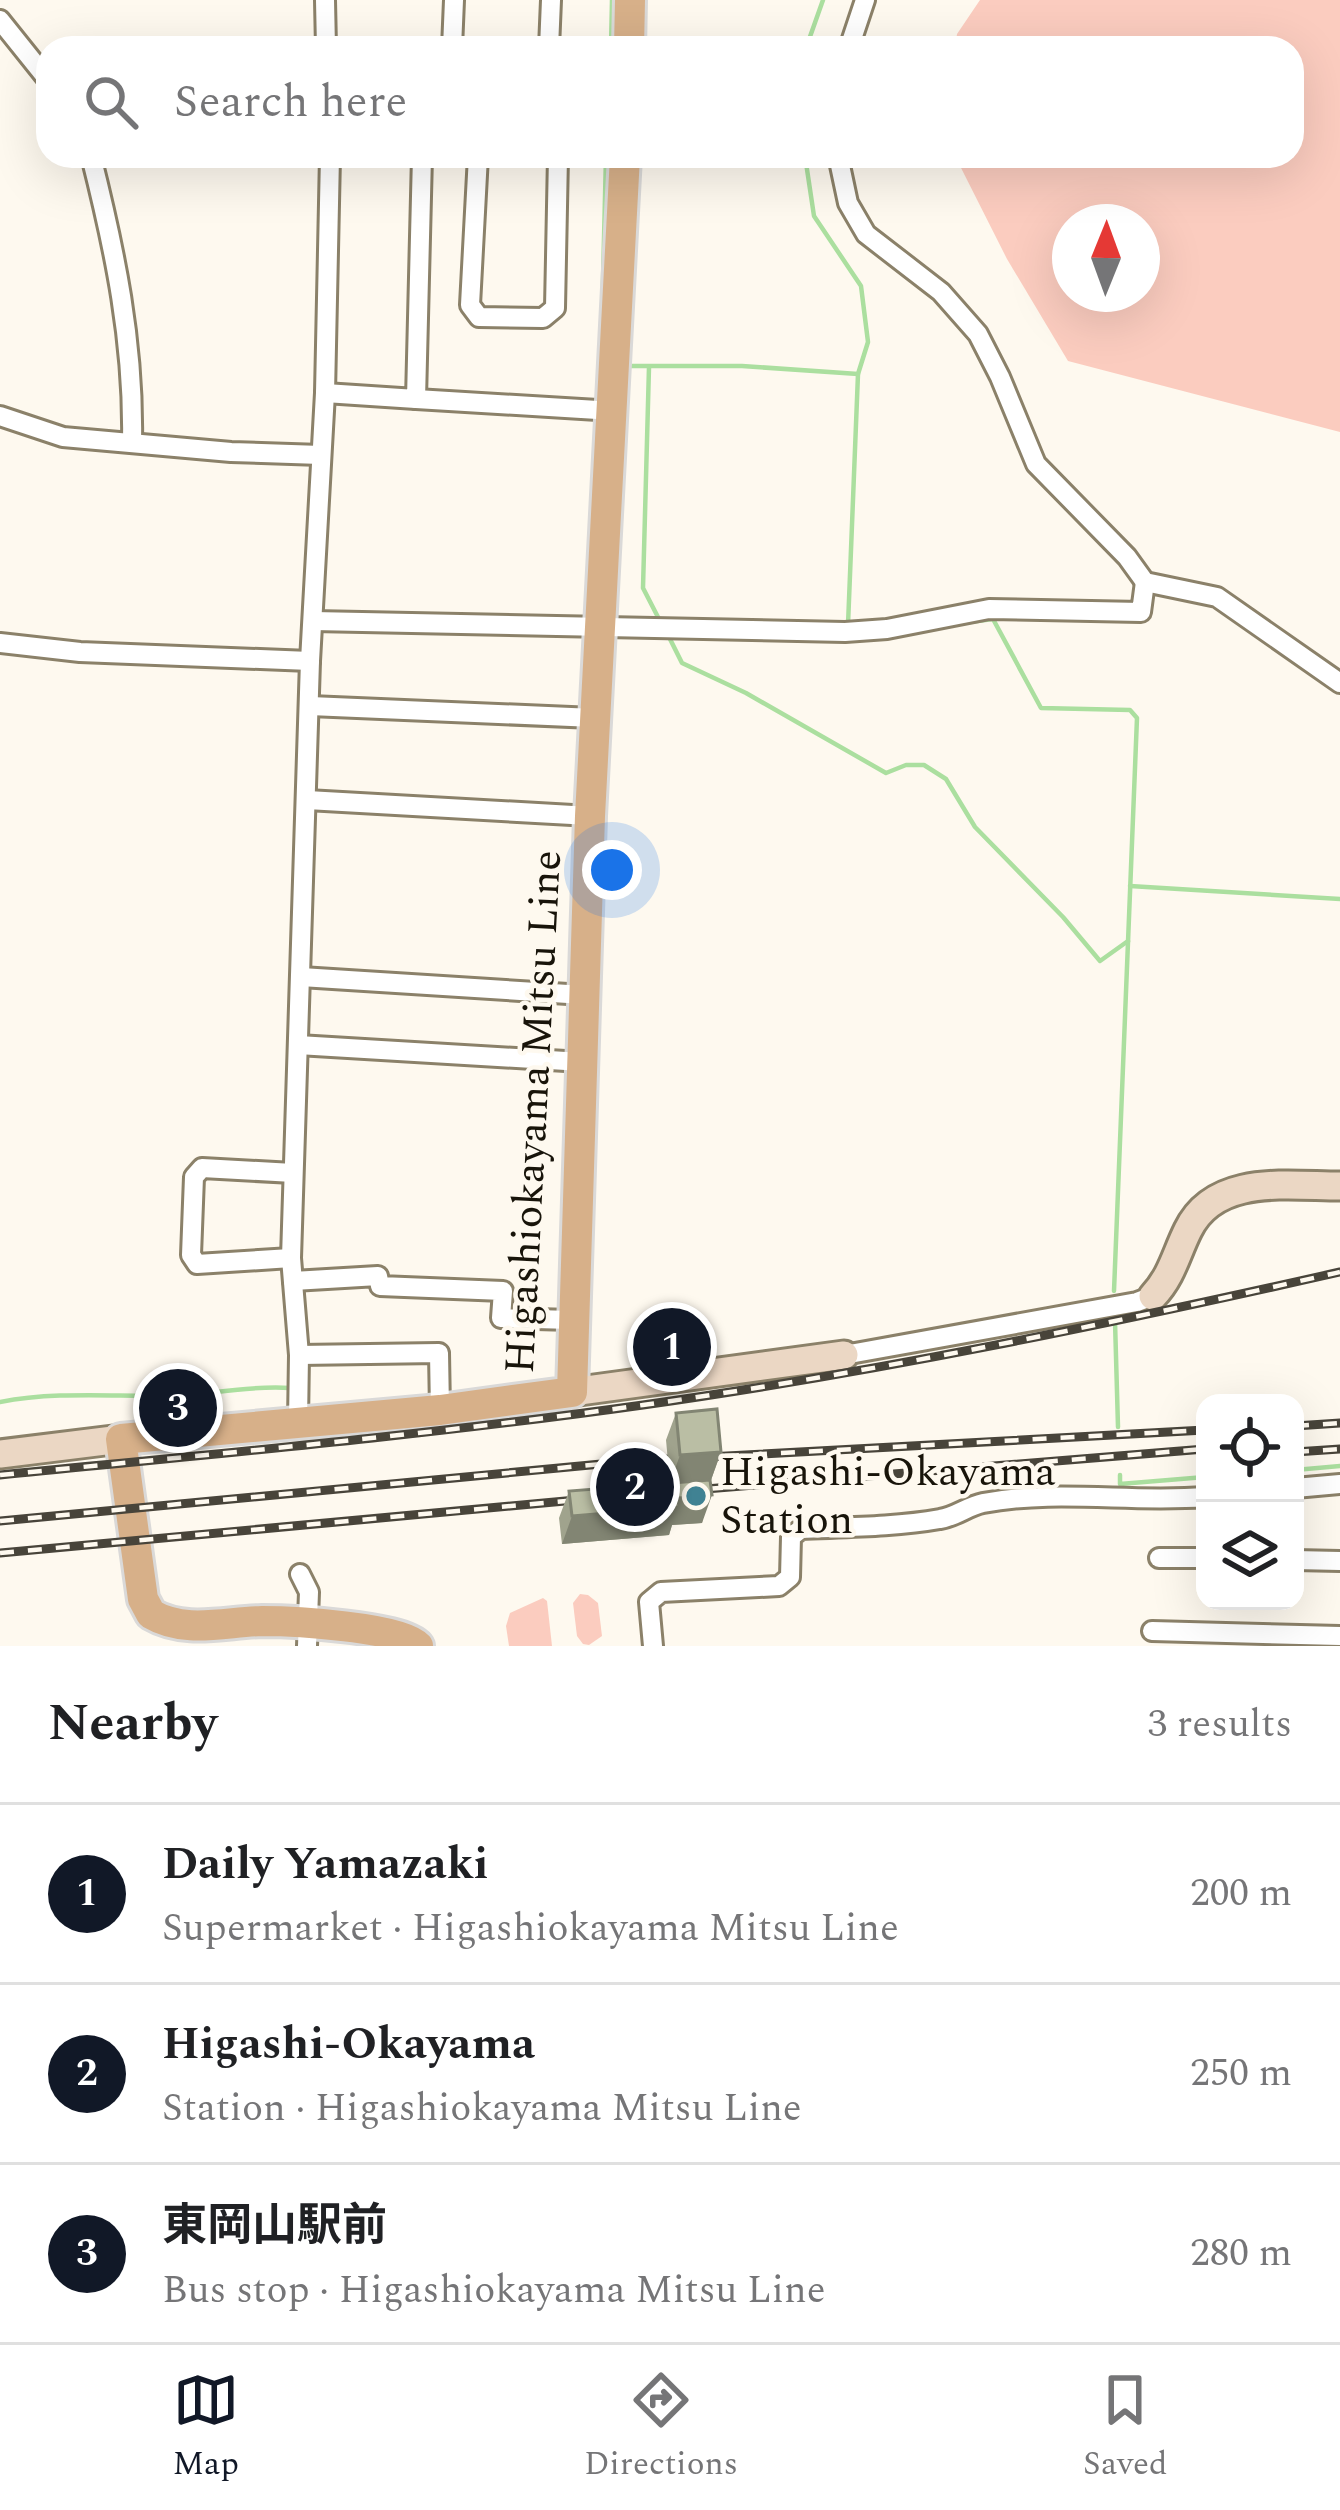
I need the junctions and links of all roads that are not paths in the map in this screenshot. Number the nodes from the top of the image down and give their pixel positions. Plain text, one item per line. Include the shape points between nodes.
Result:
1 (325, 0) edge
2 (454, 0) edge
3 (551, 0) edge
4 (630, 0) edge
5 (865, 0) edge
6 (0, 20) edge
7 (326, 36) edge
8 (452, 36) edge
9 (550, 36) edge
10 (629, 36) edge
11 (852, 36) edge
12 (36, 55) edge
13 (94, 168) edge
14 (330, 168) edge
15 (422, 168) edge
16 (477, 168) edge
17 (558, 168) edge
18 (624, 168) edge
19 (841, 168) edge
20 (325, 393) junction
21 (416, 399) junction
22 (614, 411) junction
23 (0, 416) edge
24 (132, 442) junction
25 (321, 455) junction
26 (1145, 582) junction
27 (313, 621) junction
28 (600, 625) junction
29 (0, 643) edge
30 (310, 661) junction
31 (1340, 683) edge
32 (310, 706) junction
33 (594, 718) junction
34 (307, 800) junction
35 (590, 816) junction
36 (301, 977) junction
37 (584, 994) junction
38 (298, 1045) junction
39 (582, 1062) junction
40 (293, 1173) junction
41 (1340, 1186) edge
42 (291, 1258) junction
43 (293, 1281) junction
44 (1153, 1296) joint
45 (572, 1319) junction
46 (299, 1355) junction
47 (844, 1355) joint
48 (572, 1392) junction
49 (440, 1409) junction
50 (298, 1422) junction
51 (121, 1439) junction
52 (0, 1454) edge
53 (1340, 1484) edge
54 (1304, 1487) edge
55 (1196, 1498) edge
56 (1159, 1558) dead end
57 (1196, 1558) edge
58 (1304, 1560) edge
59 (1340, 1561) edge
60 (301, 1574) dead end
61 (1152, 1631) dead end
62 (216, 1635) edge
63 (308, 1636) edge
64 (1340, 1636) edge
65 (418, 1646) edge
66 (653, 1646) edge

1 - 7 street
2 - 8 street
3 - 9 street
4 - 10 main road
5 - 11 street
6 - 12 street
13 - 24 street via 129,340
14 - 20 street
15 - 21 street
16 - 17 street via 470,305 479,317 543,318 555,308
18 - 22 main road, Higashiokayama Mitsu Line
19 - 26 street via 866,234 941,292 978,334 1036,464
20 - 21 street
20 - 25 street
21 - 22 street
22 - 28 main road, Higashiokayama Mitsu Line
23 - 24 street via 63,437
24 - 25 street
25 - 27 street
26 - 28 street via 1141,612 989,609 850,632
26 - 31 street via 1217,597
27 - 28 street
27 - 30 street
28 - 33 main road, Higashiokayama Mitsu Line
29 - 30 street
30 - 32 street
32 - 33 street
32 - 34 street
33 - 35 main road, Higashiokayama Mitsu Line
34 - 35 street
34 - 36 street
35 - 37 main road, Higashiokayama Mitsu Line
36 - 37 street
36 - 38 street
37 - 39 main road, Higashiokayama Mitsu Line
38 - 39 street
38 - 40 street
39 - 45 main road, Higashiokayama Mitsu Line
40 - 42 street
40 - 42 street via 202,1168 194,1177 191,1255 197,1264
41 - 44 street via 1264,1186 1218,1198 1190,1225
42 - 43 street
43 - 45 street via 378,1276 380,1286 503,1291 501,1318
43 - 46 street
44 - 47 street
45 - 48 main road, Higashiokayama Mitsu Line
46 - 49 street via 439,1353
46 - 50 street
47 - 48 street
48 - 49 main road, Higashiokayama Mitsu Line
49 - 50 main road, Higashiokayama Mitsu Line
50 - 51 main road, Higashiokayama Mitsu Line
51 - 52 street
51 - 62 main road via 143,1599 164,1622
53 - 54 street
55 - 66 street via 980,1503 944,1519 801,1529 790,1537 790,1577 779,1586 661,1592 649,1602
56 - 57 street
58 - 59 street
60 - 63 street
61 - 64 street
62 - 63 main road via 266,1621
63 - 65 main road via 377,1629

